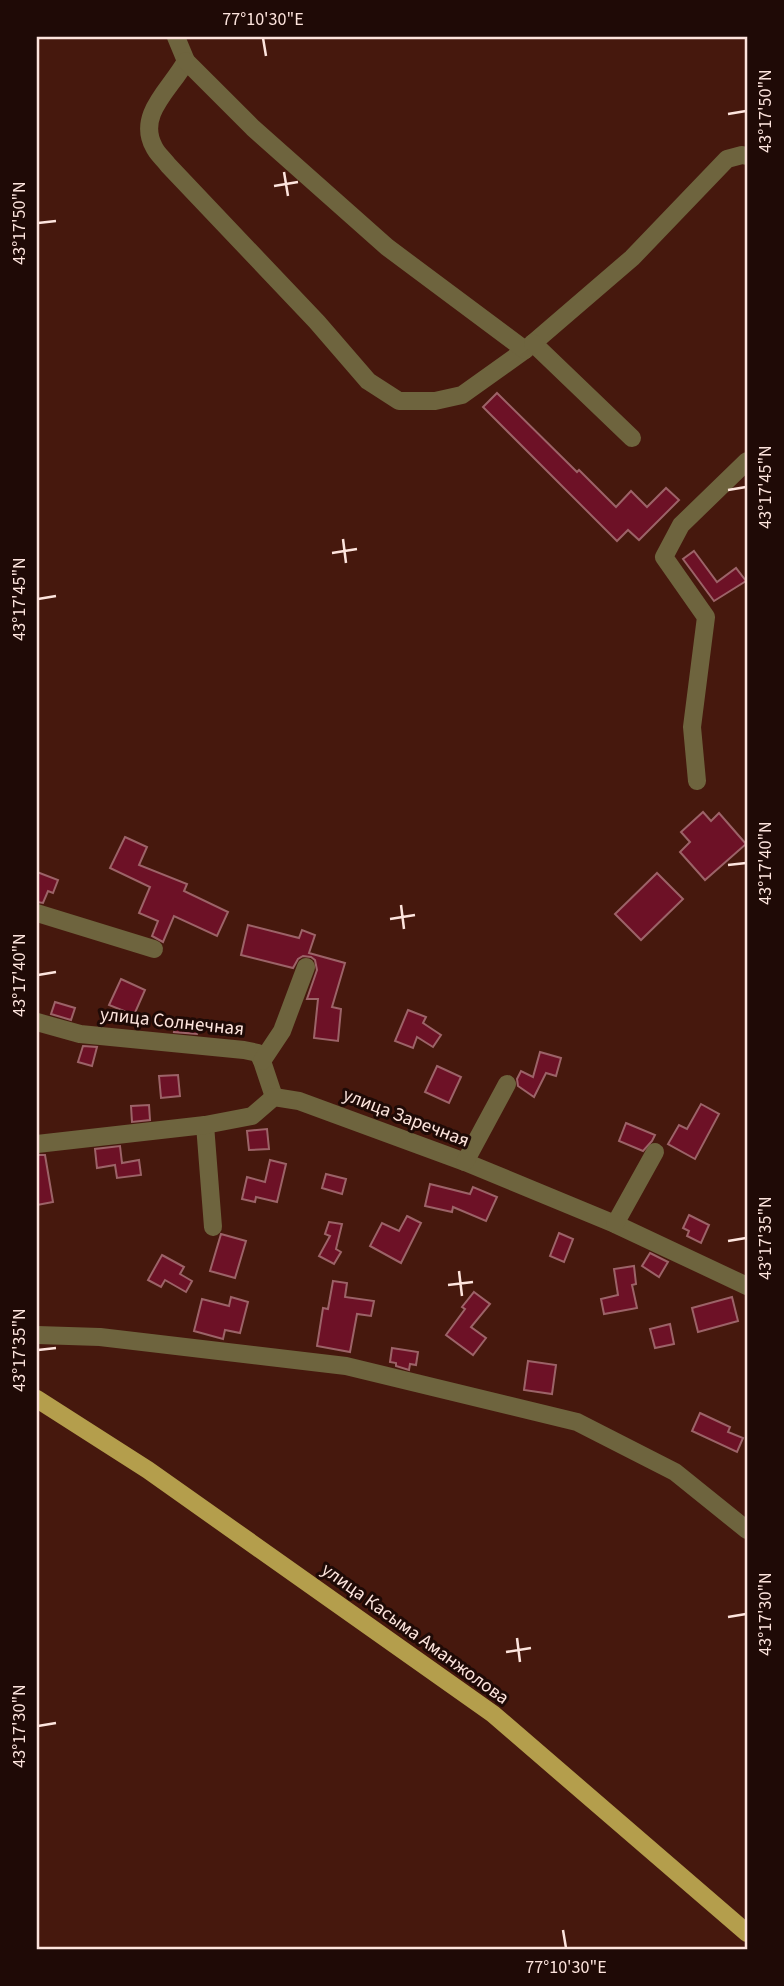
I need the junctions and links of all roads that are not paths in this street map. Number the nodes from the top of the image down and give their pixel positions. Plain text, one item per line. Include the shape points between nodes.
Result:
1 (176, 37) edge
2 (186, 61) junction
3 (747, 156) edge
4 (529, 346) junction
5 (632, 438) dead end
6 (747, 461) edge
7 (697, 781) dead end
8 (37, 913) edge
9 (155, 949) dead end
10 (306, 967) dead end
11 (37, 1021) edge
12 (262, 1061) junction
13 (507, 1084) dead end
14 (274, 1097) junction
15 (205, 1125) junction
16 (37, 1144) edge
17 (655, 1152) dead end
18 (465, 1162) junction
19 (615, 1224) junction
20 (213, 1227) dead end
21 (747, 1286) edge
22 (37, 1335) edge
23 (37, 1399) edge
24 (747, 1530) edge
25 (747, 1933) edge

1 - 2 street
2 - 4 street via 253,128 387,247
2 - 4 street via 153,107 149,127 153,146 368,382 399,401 462,395
3 - 4 street via 727,159 632,258
4 - 5 street
6 - 7 street via 681,525 664,558 706,617 692,727
8 - 9 street
10 - 12 street via 282,1031
11 - 12 street, улица Солнечная via 80,1034 244,1050 258,1053
12 - 14 street, улица Солнечная
13 - 18 street
14 - 15 street via 252,1116
14 - 18 street, улица Заречная via 299,1101
15 - 16 street
15 - 20 street
17 - 19 street
18 - 19 street, улица Заречная
19 - 21 street, улица Заречная
22 - 24 street via 100,1337 346,1366 577,1422 675,1472
23 - 25 main road, улица Касыма Аманжолова via 148,1470 493,1714

